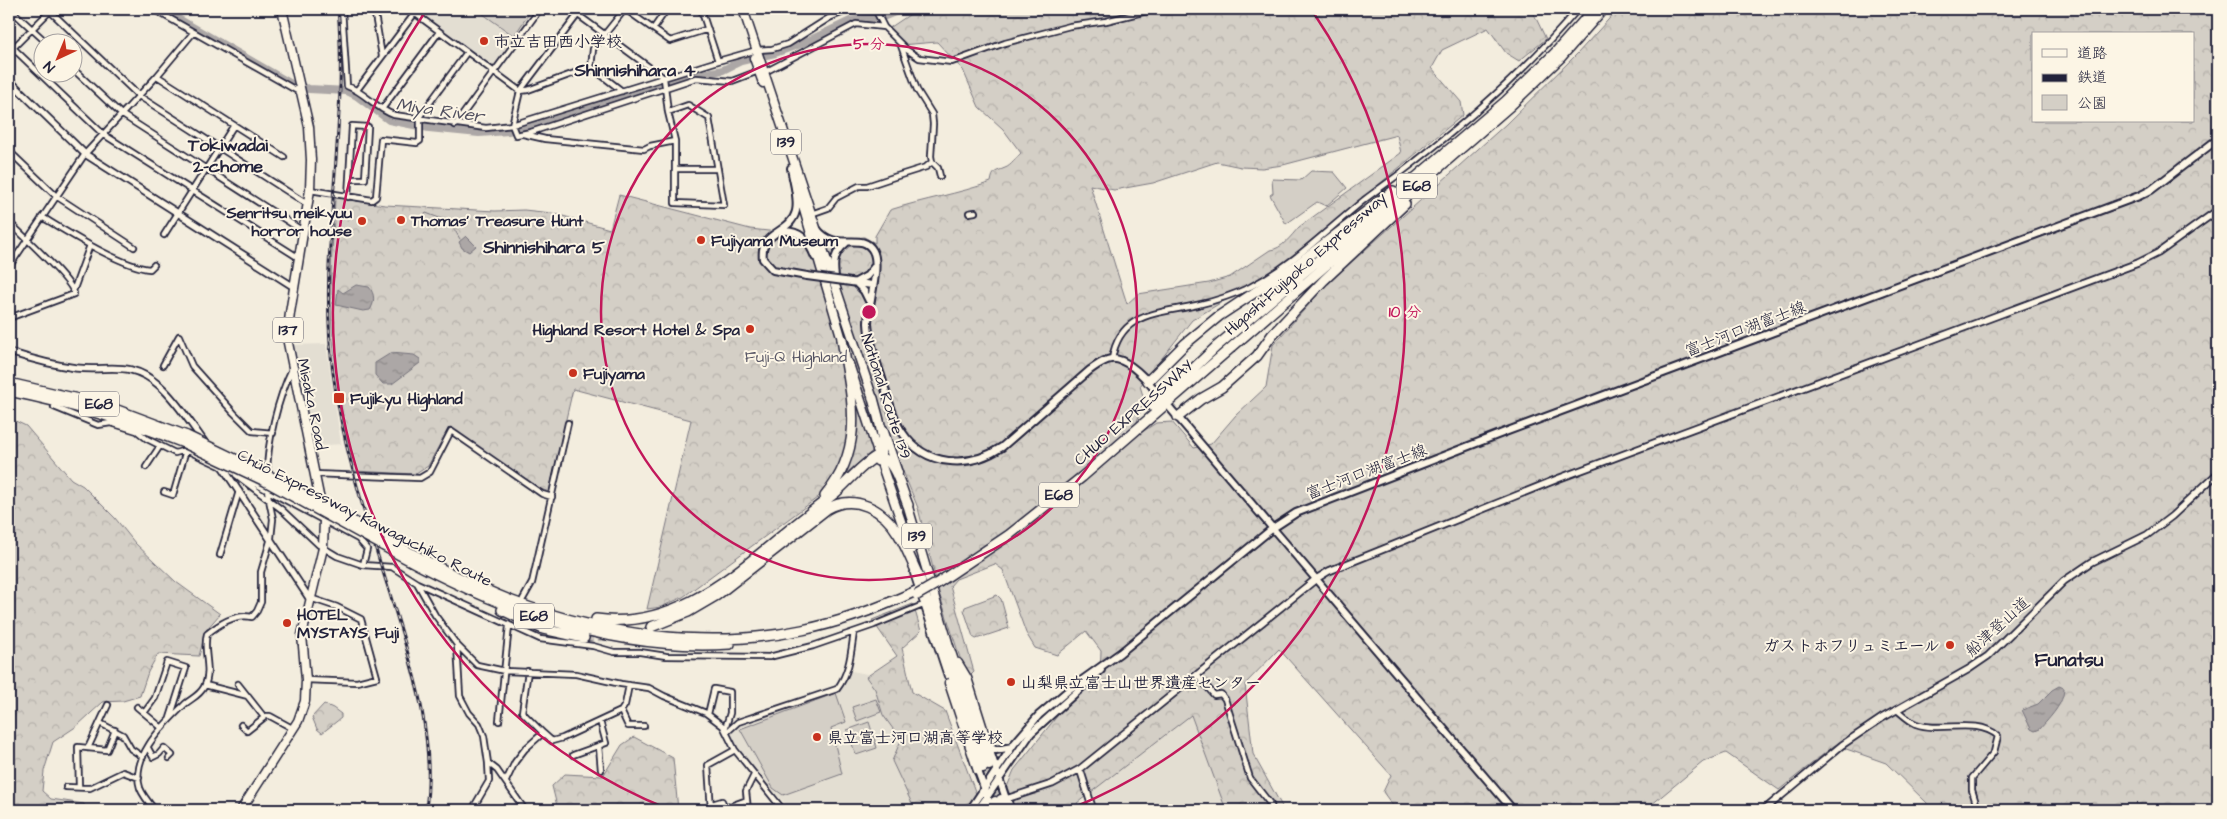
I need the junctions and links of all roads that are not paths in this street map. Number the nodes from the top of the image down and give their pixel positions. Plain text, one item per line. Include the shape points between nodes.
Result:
1 (10, 9) edge
2 (50, 9) edge
3 (153, 9) edge
4 (282, 9) edge
5 (342, 9) edge
6 (374, 9) edge
7 (409, 9) edge
8 (540, 9) edge
9 (570, 9) edge
10 (582, 9) edge
11 (625, 9) edge
12 (667, 9) edge
13 (701, 9) edge
14 (738, 9) edge
15 (743, 9) edge
16 (865, 9) edge
17 (886, 9) edge
18 (1156, 9) edge
19 (1578, 9) edge
20 (1594, 9) edge
21 (1603, 9) edge
22 (417, 11) edge
23 (876, 12) junction
24 (578, 14) junction
25 (883, 25) junction
26 (32, 29) junction
27 (653, 29) junction
28 (708, 29) junction
29 (35, 32) edge
30 (440, 32) junction
31 (193, 33) junction
32 (604, 35) junction
33 (900, 43) junction
34 (13, 48) junction
35 (9, 52) edge
36 (467, 52) junction
37 (755, 52) junction
38 (382, 56) junction
39 (718, 61) junction
40 (591, 67) junction
41 (761, 70) junction
42 (494, 73) junction
43 (157, 76) junction
44 (82, 77) edge
45 (9, 80) edge
46 (664, 80) junction
47 (301, 88) junction
48 (665, 88) junction
49 (357, 90) junction
50 (520, 91) junction
51 (622, 91) junction
52 (138, 96) junction
53 (382, 109) junction
54 (668, 112) junction
55 (121, 114) junction
56 (419, 120) junction
57 (234, 125) junction
58 (455, 125) junction
59 (512, 126) junction
60 (103, 134) junction
61 (522, 134) junction
62 (2218, 139) edge
63 (675, 141) junction
64 (220, 146) junction
65 (1460, 149) junction
66 (9, 151) edge
67 (85, 154) junction
68 (284, 157) dead end
69 (932, 162) junction
70 (718, 168) junction
71 (791, 168) junction
72 (205, 169) junction
73 (675, 169) junction
74 (940, 176) dead end
75 (1419, 176) junction
76 (350, 179) junction
77 (192, 190) junction
78 (310, 190) junction
79 (1374, 192) junction
80 (56, 196) junction
81 (348, 197) junction
82 (1379, 197) dead end
83 (308, 204) junction
84 (2218, 210) edge
85 (178, 213) junction
86 (812, 216) junction
87 (42, 217) junction
88 (9, 222) edge
89 (303, 231) junction
90 (780, 231) junction
91 (164, 234) dead end
92 (27, 239) junction
93 (846, 242) junction
94 (90, 245) junction
95 (134, 247) dead end
96 (299, 258) junction
97 (154, 265) dead end
98 (875, 265) junction
99 (9, 267) edge
100 (855, 283) junction
101 (872, 285) junction
102 (294, 287) junction
103 (74, 289) junction
104 (869, 302) junction
105 (843, 308) junction
106 (9, 318) edge
107 (842, 339) junction
108 (1219, 351) junction
109 (9, 352) edge
110 (1112, 358) junction
111 (163, 365) dead end
112 (292, 368) junction
113 (1148, 381) junction
114 (9, 383) edge
115 (9, 391) edge
116 (1156, 391) dead end
117 (873, 398) junction
118 (54, 407) dead end
119 (1170, 408) dead end
120 (1178, 417) junction
121 (568, 423) dead end
122 (273, 433) junction
123 (186, 443) junction
124 (160, 446) junction
125 (880, 458) junction
126 (146, 466) dead end
127 (223, 467) junction
128 (233, 472) junction
129 (2218, 473) edge
130 (314, 474) junction
131 (267, 490) junction
132 (239, 491) junction
133 (164, 492) dead end
134 (552, 497) junction
135 (269, 501) junction
136 (908, 505) junction
137 (816, 512) junction
138 (324, 520) junction
139 (1273, 528) junction
140 (271, 538) junction
141 (381, 540) junction
142 (319, 545) dead end
143 (327, 550) dead end
144 (220, 555) dead end
145 (908, 558) junction
146 (408, 560) junction
147 (363, 565) junction
148 (1316, 579) junction
149 (921, 581) junction
150 (417, 583) junction
151 (916, 593) junction
152 (310, 598) junction
153 (523, 599) dead end
154 (513, 601) junction
155 (923, 606) junction
156 (518, 623) dead end
157 (509, 626) junction
158 (651, 627) dead end
159 (517, 630) junction
160 (854, 632) junction
161 (584, 638) tunnel mouth
162 (457, 646) junction
163 (945, 647) junction
164 (1120, 653) junction
165 (505, 670) junction
166 (528, 671) junction
167 (1197, 675) junction
168 (947, 676) junction
169 (306, 680) junction
170 (238, 684) dead end
171 (205, 685) junction
172 (629, 685) junction
173 (248, 696) junction
174 (108, 705) dead end
175 (137, 707) dead end
176 (1897, 710) junction
177 (621, 711) junction
178 (144, 713) junction
179 (708, 714) junction
180 (264, 717) junction
181 (170, 719) junction
182 (600, 720) junction
183 (499, 722) dead end
184 (100, 723) junction
185 (241, 725) dead end
186 (644, 726) dead end
187 (162, 728) junction
188 (292, 728) junction
189 (115, 730) junction
190 (726, 731) junction
191 (543, 733) junction
192 (988, 745) junction
193 (599, 746) junction
194 (1012, 747) junction
195 (88, 748) junction
196 (148, 748) junction
197 (735, 750) junction
198 (573, 755) dead end
199 (143, 757) junction
200 (169, 758) dead end
201 (488, 763) junction
202 (987, 769) junction
203 (1080, 769) junction
204 (601, 770) dead end
205 (754, 775) junction
206 (139, 778) junction
207 (992, 778) junction
208 (1000, 779) junction
209 (506, 781) junction
210 (66, 787) dead end
211 (79, 787) junction
212 (993, 788) junction
213 (984, 789) junction
214 (987, 796) junction
215 (747, 800) junction
216 (1001, 800) junction
217 (712, 804) junction
218 (155, 810) edge
219 (241, 810) edge
220 (472, 810) edge
221 (525, 810) edge
222 (711, 810) edge
223 (748, 810) edge
224 (783, 810) edge
225 (970, 810) edge
226 (978, 810) edge
227 (992, 810) edge
228 (998, 810) edge
229 (1005, 810) edge
230 (1010, 810) edge
231 (1093, 810) edge
232 (1272, 810) edge
233 (1513, 810) edge
234 (1764, 810) edge
235 (1978, 810) edge

1 - 26 street
2 - 26 street
2 - 52 street
3 - 31 street
4 - 47 highway, Misaka Road / 137
5 - 49 street via 347,86
6 - 38 street
7 - 22 street
8 - 42 street
9 - 24 street
10 - 24 street
11 - 27 street
11 - 32 street
12 - 27 street
13 - 28 street
14 - 37 highway, National Route 139 / 139
15 - 37 highway, National Route 139 / 139
16 - 23 street
16 - 37 street via 848,10 788,44
17 - 23 street
18 - 33 street via 1010,41 952,62 919,58
19 - 79 street via 1563,28 1451,133
20 - 75 highway, Higashi-Fujigoko Expressway / E68 via 1522,86
21 - 65 highway, Higashi-Fujigoko Expressway / E68 via 1548,70
22 - 30 street
22 - 38 street
23 - 25 street
24 - 32 street
24 - 50 street
25 - 33 street
25 - 41 street via 850,26 800,55
26 - 29 street
26 - 34 street
27 - 28 street via 670,41
28 - 39 street
30 - 36 street
30 - 53 street
31 - 43 street
31 - 47 street
32 - 40 street via 593,49
32 - 46 street
33 - 69 street via 917,90 932,114
34 - 35 street
34 - 60 street
36 - 42 street
36 - 56 street
37 - 39 street
37 - 41 highway, National Route 139 / 139
38 - 49 street
39 - 46 street
40 - 50 street
40 - 51 street
41 - 48 street via 732,81 700,78
41 - 71 highway, National Route 139 / 139
41 - 86 highway, National Route 139 / 139
42 - 50 street
42 - 58 street
43 - 52 street
43 - 57 street
44 - 55 street
45 - 67 street
46 - 48 street
46 - 51 street
47 - 78 highway, Misaka Road / 137 via 311,149
48 - 54 street
48 - 61 street
49 - 53 street
50 - 59 street
51 - 59 street
52 - 55 street
52 - 64 street
53 - 56 street
54 - 63 street
54 - 70 street via 688,105 709,118
55 - 60 street
55 - 72 street
56 - 58 street
56 - 81 street via 420,141 417,143 381,139 376,197 372,200
57 - 64 street
57 - 68 street
58 - 59 street
59 - 61 street via 514,134
60 - 67 street
60 - 77 street
61 - 63 street via 644,149
62 - 139 main road, 富士河口湖富士線 via 2139,196 1311,506
63 - 73 street
64 - 72 street
64 - 83 street
65 - 108 highway, Higashi-Fujigoko Expressway / E68
65 - 120 highway via 1324,280 1256,356 1222,387
66 - 80 street
67 - 80 street
67 - 85 street
69 - 74 street
69 - 86 street via 926,167 859,186
70 - 73 street
70 - 73 street via 724,205 675,203
71 - 90 main road via 797,207 793,219
71 - 107 highway, National Route 139 / 139
72 - 77 street
72 - 89 street
75 - 108 highway, Higashi-Fujigoko Expressway / E68
75 - 113 highway, E68 via 1408,180 1302,261 1219,316
76 - 76 street via 352,126 368,127 365,179
76 - 81 street
77 - 85 street
77 - 96 street
78 - 81 street
78 - 83 highway, Misaka Road / 137
79 - 82 street
79 - 110 street via 1292,260 1248,288 1222,299 1141,318 1124,330
80 - 87 street
80 - 95 street
83 - 89 highway, Misaka Road / 137
84 - 148 street via 2158,253 2138,263 1560,478
85 - 91 street
85 - 102 street
86 - 93 main road via 817,229 827,238
86 - 105 highway, National Route 139 / 139
87 - 92 street
87 - 94 street
88 - 92 street
89 - 96 highway, Misaka Road / 137
90 - 100 main road, bridge via 765,243 765,262 773,270
90 - 107 main road via 794,231 809,244
92 - 99 street
92 - 103 street
93 - 98 main road via 858,241 869,246
93 - 105 main road via 836,252 833,263
94 - 97 street via 142,268 150,269
94 - 103 street
96 - 102 highway, Misaka Road / 137
98 - 100 main road via 867,276
98 - 101 main road
100 - 101 main road
100 - 104 main road
101 - 104 main road
102 - 112 highway, Misaka Road / 137 via 287,338
103 - 106 street via 74,294
104 - 110 main road via 871,345 896,422 913,445 929,456 947,462 976,460 995,452 1090,370
105 - 117 highway, National Route 139 / 139
107 - 125 highway, National Route 139 / 139
107 - 137 highway via 853,401 851,440 839,475
108 - 151 highway, CHUO EXPRESSWAY / E68, bridge via 1052,500 977,558
109 - 127 street via 41,362 77,368 125,368 145,375 168,394
110 - 113 main road
111 - 122 street via 179,336 192,366 234,413 252,430
112 - 122 street via 279,401
112 - 130 highway, Misaka Road / 137
113 - 116 main road
114 - 123 highway, Chūō Expressway Kawaguchiko Route / E68 via 104,406
115 - 123 highway, Chūō Expressway Kawaguchiko Route / E68 via 98,412
117 - 125 highway via 883,438
117 - 136 highway, National Route 139 / 139
118 - 124 street via 98,425 111,423 137,431
119 - 120 main road
120 - 139 main road
121 - 134 street
122 - 131 street
123 - 124 street via 175,453
123 - 127 street
123 - 133 street via 173,495
123 - 141 highway, Chūō Expressway Kawaguchiko Route / E68, bridge
124 - 126 street
125 - 136 highway via 891,464
125 - 137 highway via 874,458
125 - 149 highway, National Route 139 / 139
127 - 128 street
127 - 132 street
128 - 131 street
128 - 135 street
129 - 176 street, 船津登山道 via 2147,535 2092,562 2064,582 1988,656
130 - 134 street via 420,478 430,472 451,431 542,494
130 - 138 highway, Misaka Road / 137
131 - 135 street
131 - 138 street
132 - 140 street
132 - 144 street
134 - 153 street via 532,583
135 - 140 street via 273,519
135 - 142 street
136 - 163 highway, National Route 139 / 139
137 - 145 highway via 842,503 868,506 890,522
137 - 154 highway via 714,589 662,613 633,620 606,621
137 - 158 highway via 717,595 688,612
138 - 147 street via 364,543 367,549
138 - 152 highway, Misaka Road / 137 via 323,548
139 - 148 main road
139 - 164 main road, 富士河口湖富士線
140 - 152 street
140 - 171 street via 261,572 261,602 257,611 252,617 243,614 227,621 207,634 204,644 207,662
141 - 146 highway, Chūō Expressway Kawaguchiko Route / E68
141 - 154 highway, Chūō Expressway Kawaguchiko Route / E68
143 - 147 street
145 - 149 highway
145 - 155 street
146 - 151 highway, Chūō Expressway Kawaguchiko Route / E68 via 532,615 605,634 692,645 747,643 804,634 850,621
146 - 161 highway via 446,583 530,623 555,633
147 - 150 street via 392,567
148 - 167 street
148 - 233 main road
149 - 163 highway, National Route 139 / 139
150 - 157 street
150 - 162 street
151 - 154 highway, Chūō Expressway Kawaguchiko Route / E68 via 822,626 734,638 626,631
152 - 169 highway, Misaka Road / 137 via 302,635
152 - 169 street via 361,619 377,676 356,682
155 - 160 street
155 - 168 street
156 - 159 street
157 - 159 street
157 - 165 street
159 - 160 street via 540,639 614,652 727,658 769,656
160 - 190 street via 850,664 837,689 738,722
162 - 165 street via 477,666
162 - 201 street via 460,696 479,724
163 - 168 highway
163 - 192 highway via 967,678
163 - 202 highway, National Route 139 / 139
164 - 194 main road, 富士河口湖富士線 via 1039,715
164 - 208 main road, 富士河口湖富士線 via 1038,726
165 - 166 street
165 - 183 street
166 - 172 street via 576,674
166 - 191 street via 522,712
167 - 203 street
167 - 232 street via 1214,696 1221,694 1225,699 1250,778
168 - 202 highway
169 - 188 highway, Misaka Road / 137 via 306,701
170 - 173 street
171 - 173 street
171 - 181 street via 197,697 189,700
172 - 177 street
172 - 179 street via 650,688
173 - 180 street
174 - 184 street
175 - 178 street
176 - 234 street, 船津登山道 via 1842,746
176 - 235 street via 1922,725 1985,729 1998,736 1994,752 1972,778
177 - 182 street
177 - 186 street via 628,726
178 - 181 street via 155,698 167,662 186,668
178 - 187 street
179 - 190 street
179 - 190 street via 714,689 730,692
180 - 185 street via 247,730
180 - 188 street via 270,716
181 - 187 street
182 - 191 street via 552,741
182 - 193 street via 606,743
184 - 189 street
184 - 195 street
187 - 196 street
188 - 219 highway, 137
189 - 195 street via 107,750
189 - 199 street
190 - 197 street
191 - 209 street via 520,755
192 - 194 main road via 996,750
192 - 202 main road
193 - 198 street
193 - 204 street
194 - 202 main road, 富士河口湖富士線
195 - 211 street via 78,747
196 - 199 street
196 - 200 street via 153,757 164,748 172,755
197 - 205 street
197 - 217 street via 708,765
199 - 206 street
201 - 209 street
201 - 220 street via 489,781
202 - 207 main road, 富士河口湖富士線
202 - 207 main road via 985,776
202 - 208 main road
202 - 213 main road
203 - 216 street via 1052,784
203 - 231 street
205 - 215 street via 746,790
205 - 224 street
206 - 211 street via 123,772 90,788
206 - 218 street via 141,790
207 - 208 main road
207 - 213 main road, 富士河口湖富士線
208 - 212 main road, 富士河口湖富士線
208 - 216 main road
209 - 221 street
210 - 211 street
212 - 213 main road
212 - 214 main road, 富士河口湖富士線
212 - 216 main road via 1002,793
213 - 214 main road
213 - 225 main road, 富士河口湖富士線
214 - 216 main road via 997,794
214 - 226 main road, 富士河口湖富士線
214 - 227 main road
215 - 217 street via 725,808 722,801
215 - 223 street
216 - 228 highway
216 - 229 highway
216 - 230 highway
217 - 222 street

